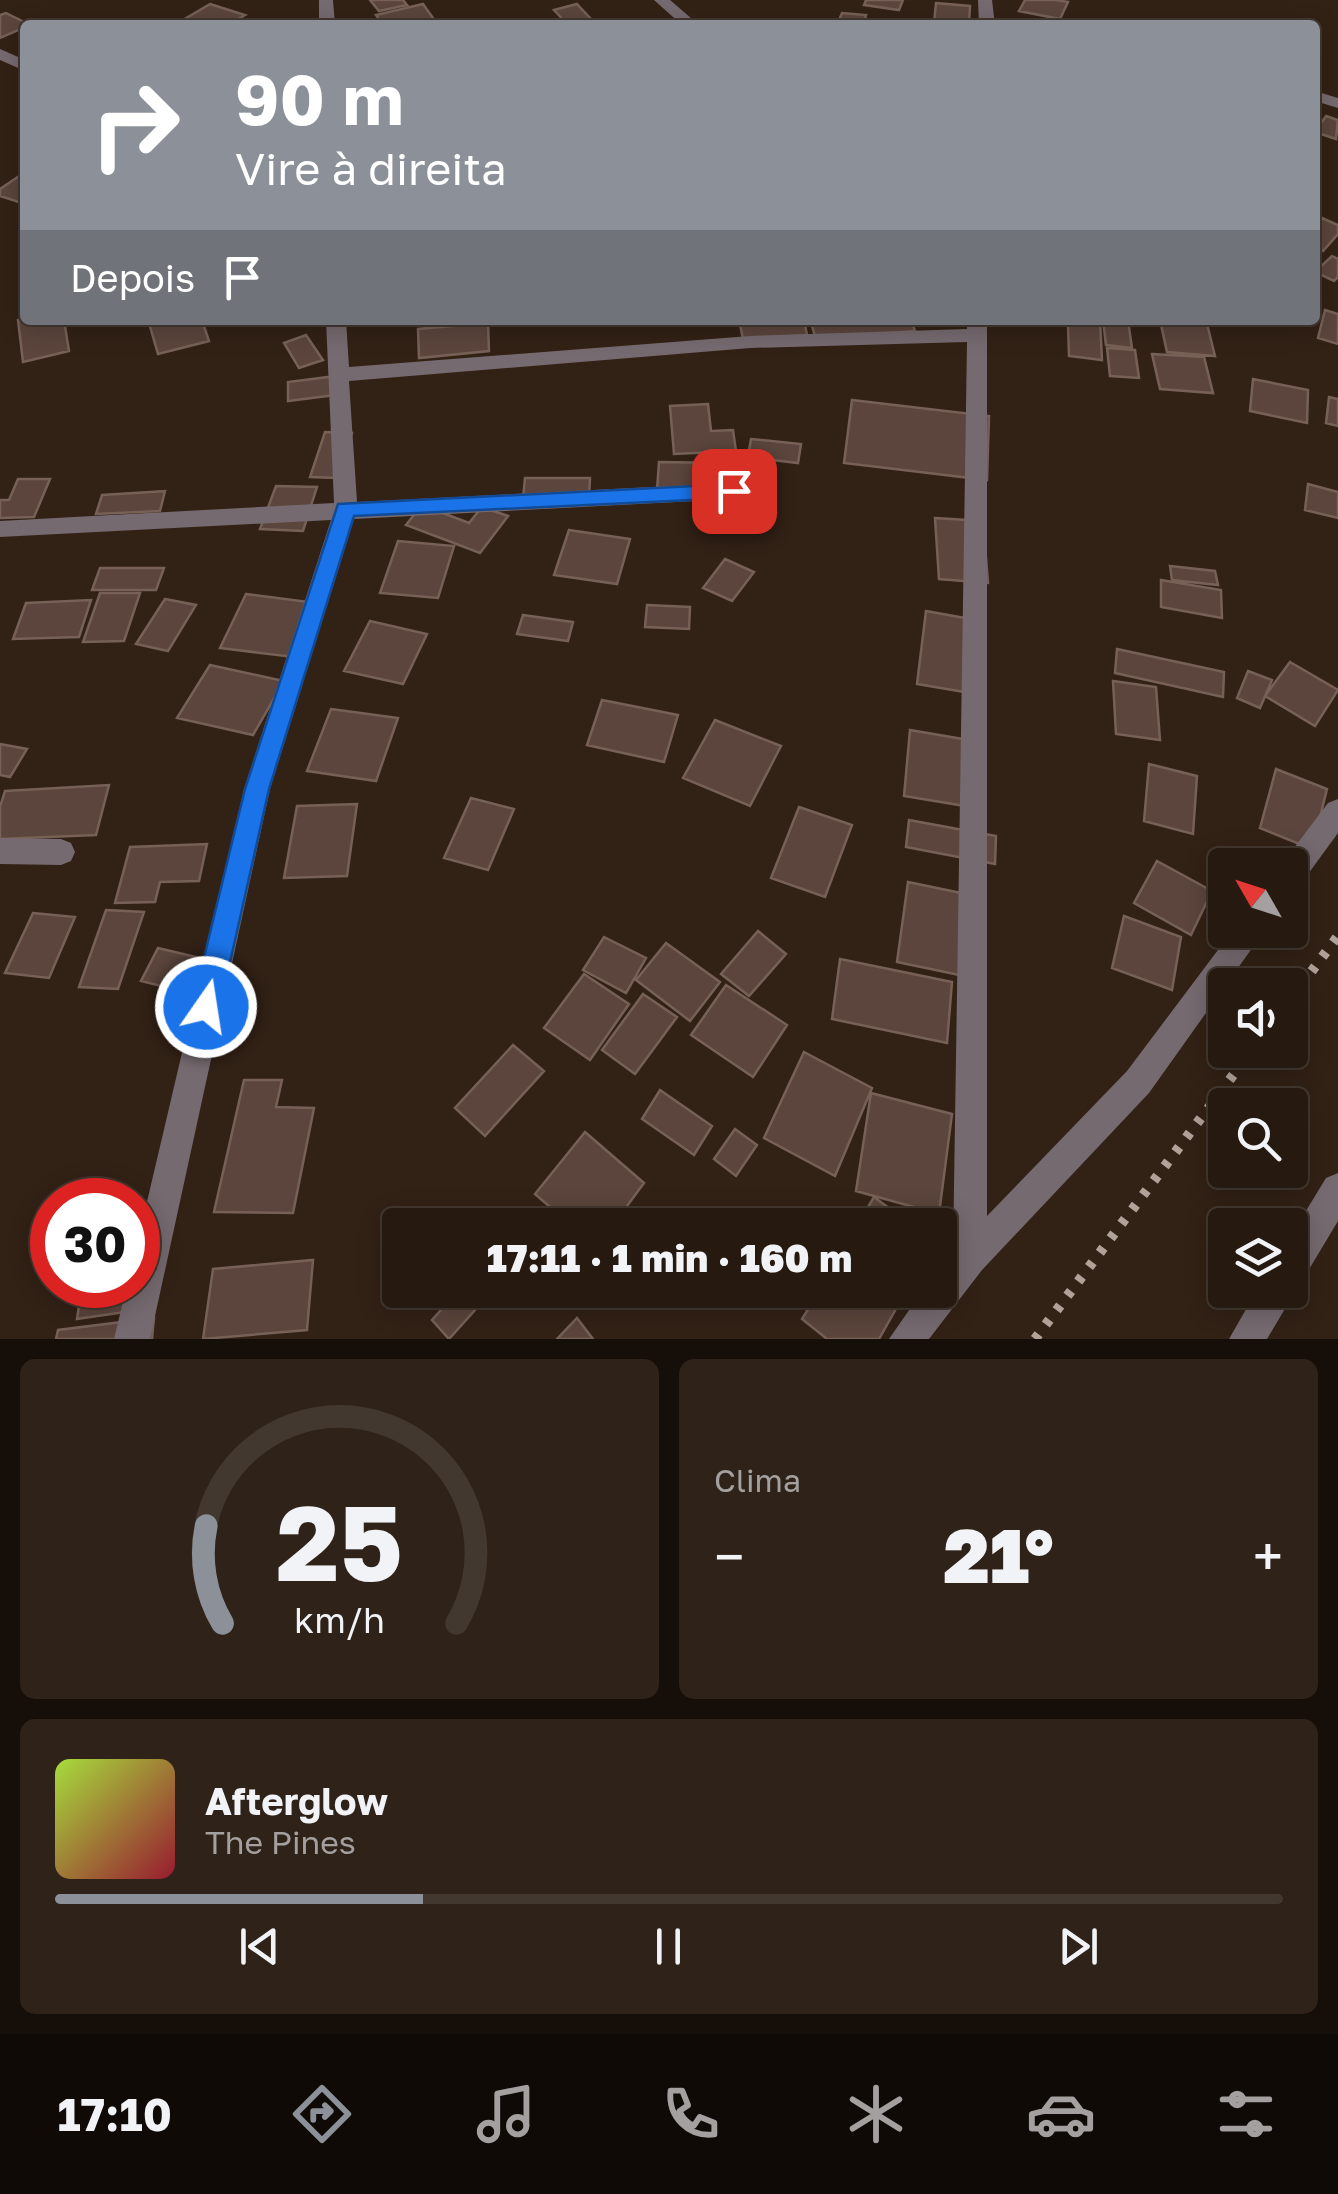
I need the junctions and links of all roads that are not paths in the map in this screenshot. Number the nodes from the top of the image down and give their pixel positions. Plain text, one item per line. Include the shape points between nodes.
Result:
1 (661, 0) edge
2 (685, 20) edge
3 (336, 325) edge
4 (978, 328) edge
5 (339, 375) junction
6 (734, 491) dead end
7 (346, 509) junction
8 (0, 529) edge
9 (1338, 812) edge
10 (0, 851) edge
11 (61, 852) dead end
12 (1308, 852) edge
13 (1237, 948) edge
14 (1338, 1190) edge
15 (1308, 1239) edge
16 (970, 1258) junction
17 (1266, 1308) edge
18 (132, 1339) edge
19 (908, 1339) edge
20 (1247, 1339) edge

1 - 2 street
3 - 5 street
4 - 5 street
4 - 16 street
5 - 7 street
6 - 7 street
7 - 8 street
7 - 18 street via 257,789
9 - 12 street
10 - 11 street
13 - 16 street via 1138,1082
14 - 15 street
16 - 19 street
17 - 20 street

